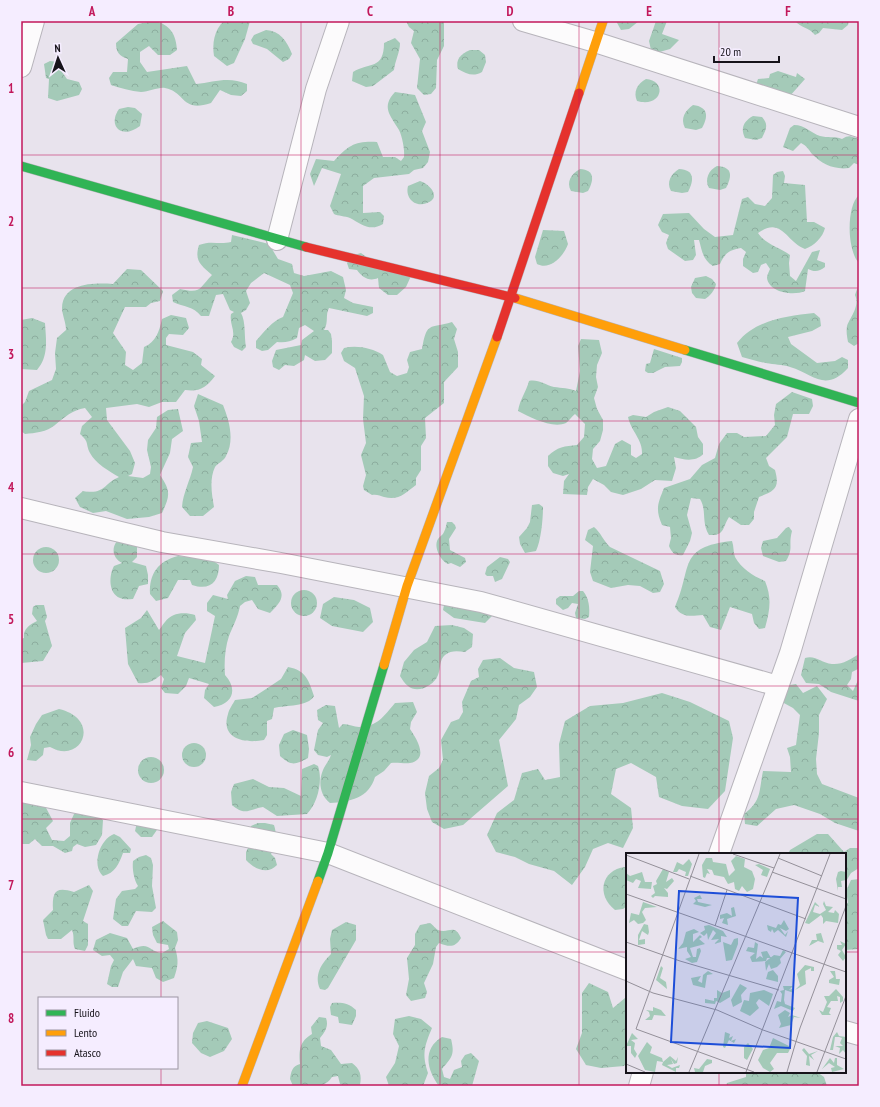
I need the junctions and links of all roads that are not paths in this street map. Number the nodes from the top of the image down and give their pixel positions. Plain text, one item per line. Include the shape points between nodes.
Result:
1 (34, 21) edge
2 (339, 21) edge
3 (523, 21) edge
4 (603, 21) edge
5 (595, 42) junction
6 (21, 67) edge
7 (859, 127) edge
8 (21, 166) edge
9 (276, 240) junction
10 (511, 297) junction
11 (859, 403) edge
12 (859, 419) edge
13 (21, 508) edge
14 (406, 586) junction
15 (778, 686) junction
16 (21, 792) edge
17 (328, 853) junction
18 (719, 853) edge
19 (626, 970) edge
20 (846, 1031) edge
21 (859, 1035) edge
22 (644, 1073) edge
23 (242, 1086) edge
24 (639, 1086) edge

1 - 6 street
2 - 9 street via 316,89
3 - 5 street
4 - 5 street
5 - 7 street
5 - 10 street
8 - 9 street
9 - 10 street
10 - 11 street
10 - 14 street
12 - 15 street
13 - 14 street via 162,542
14 - 15 street via 481,602
14 - 17 street
15 - 18 street
16 - 17 street
17 - 19 street
17 - 23 street
20 - 21 street
22 - 24 street

